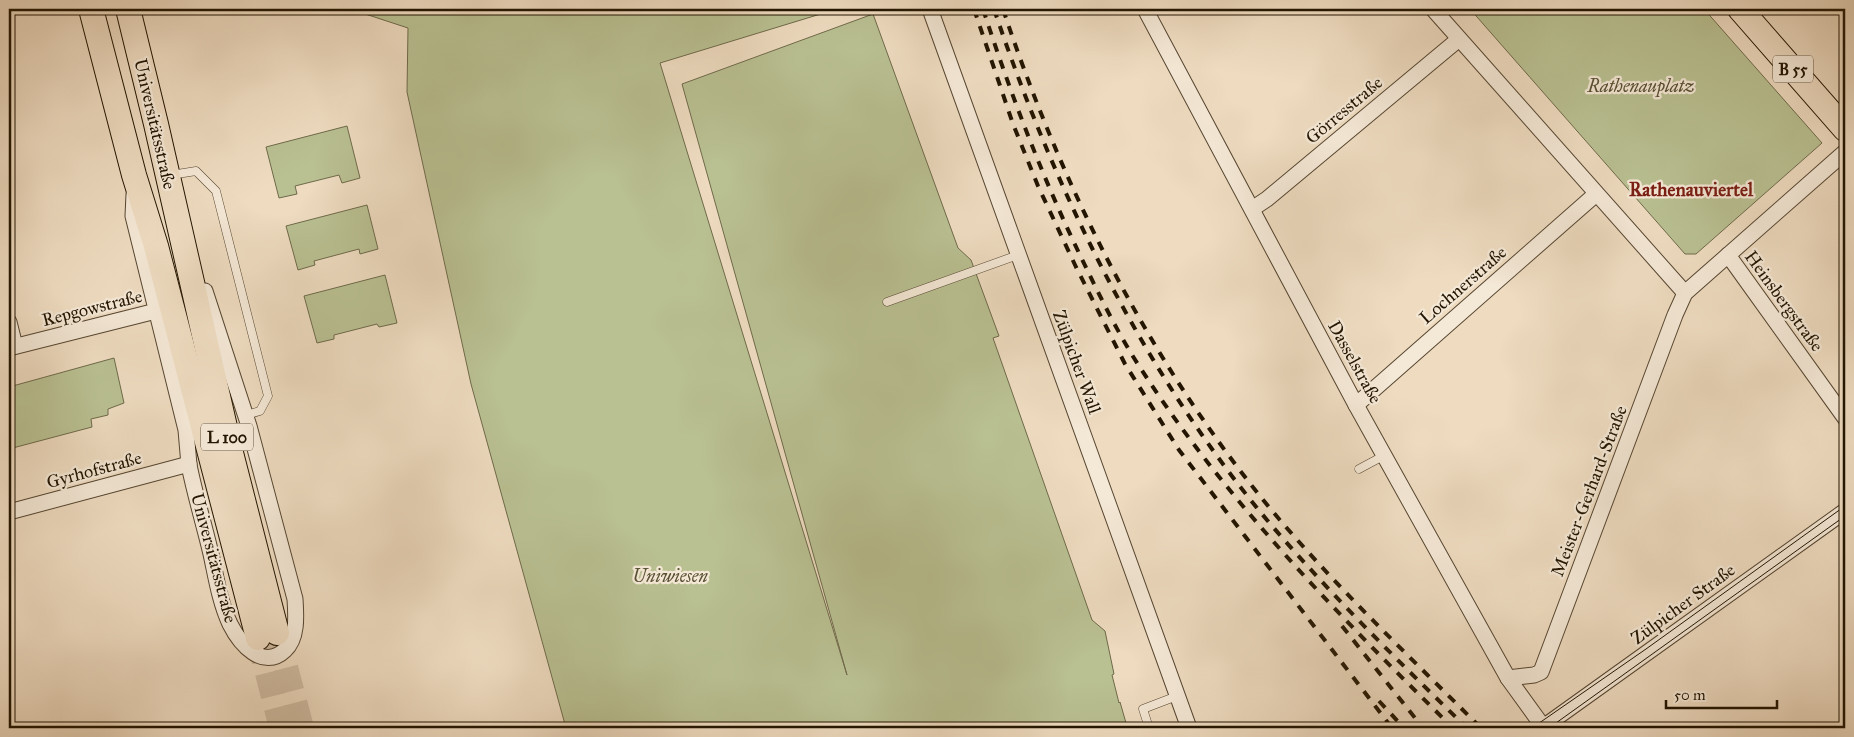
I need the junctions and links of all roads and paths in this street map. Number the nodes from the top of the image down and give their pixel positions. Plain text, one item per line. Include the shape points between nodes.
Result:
1 (91, 9) edge
2 (128, 9) edge
3 (930, 9) edge
4 (1145, 9) edge
5 (1433, 9) edge
6 (1740, 9) edge
7 (1459, 39) junction
8 (1845, 129) edge
9 (1845, 152) edge
10 (134, 175) junction
11 (168, 176) junction
12 (1596, 194) junction
13 (1252, 209) junction
14 (182, 239) junction
15 (1728, 254) junction
16 (1018, 255) junction
17 (1685, 293) junction
18 (887, 302) dead end
19 (156, 311) junction
20 (9, 322) edge
21 (12, 347) edge
22 (1356, 405) junction
23 (246, 415) junction
24 (1845, 418) edge
25 (1385, 455) junction
26 (189, 464) junction
27 (1359, 469) dead end
28 (1845, 511) edge
29 (9, 512) edge
30 (1508, 678) junction
31 (1177, 696) junction
32 (447, 728) edge
33 (453, 728) edge
34 (1149, 728) edge
35 (1189, 728) edge
36 (1544, 728) edge

1 - 10 main road, Universitätsstraße / L 100
2 - 11 main road, Universitätsstraße / L 100
3 - 16 street, Zülpicher Wall
4 - 13 street, Dasselstraße
5 - 7 street
6 - 8 main road, B 55
7 - 12 street
7 - 13 street, Görresstraße
9 - 15 street
10 - 14 main road, Universitätsstraße / L 100 via 267,636 230,449
10 - 19 street, Universitätsstraße via 133,216
11 - 14 main road, Universitätsstraße / L 100
11 - 23 lane via 196,171 216,191 268,396 260,411
12 - 17 street
12 - 22 street, Lochnerstraße
13 - 22 street, Dasselstraße
14 - 23 street, Universitätsstraße via 197,264
15 - 17 street
15 - 24 street, Heinsbergstraße
16 - 18 lane
16 - 31 street, Zülpicher Wall
17 - 30 street, Meister-Gerhard-Straße via 1541,672
19 - 21 street, Repgowstraße
19 - 26 street, Universitätsstraße via 186,430
20 - 21 street
22 - 25 street, Dasselstraße
23 - 26 street, Universitätsstraße via 295,599 293,638 287,649 275,657 262,657 250,651 229,621
25 - 27 lane
25 - 30 street, Dasselstraße
26 - 29 street, Gyrhofstraße
28 - 36 street, Zülpicher Straße
30 - 36 street, Dasselstraße
31 - 34 lane via 1143,710
31 - 35 street, Zülpicher Wall
32 - 33 lane

